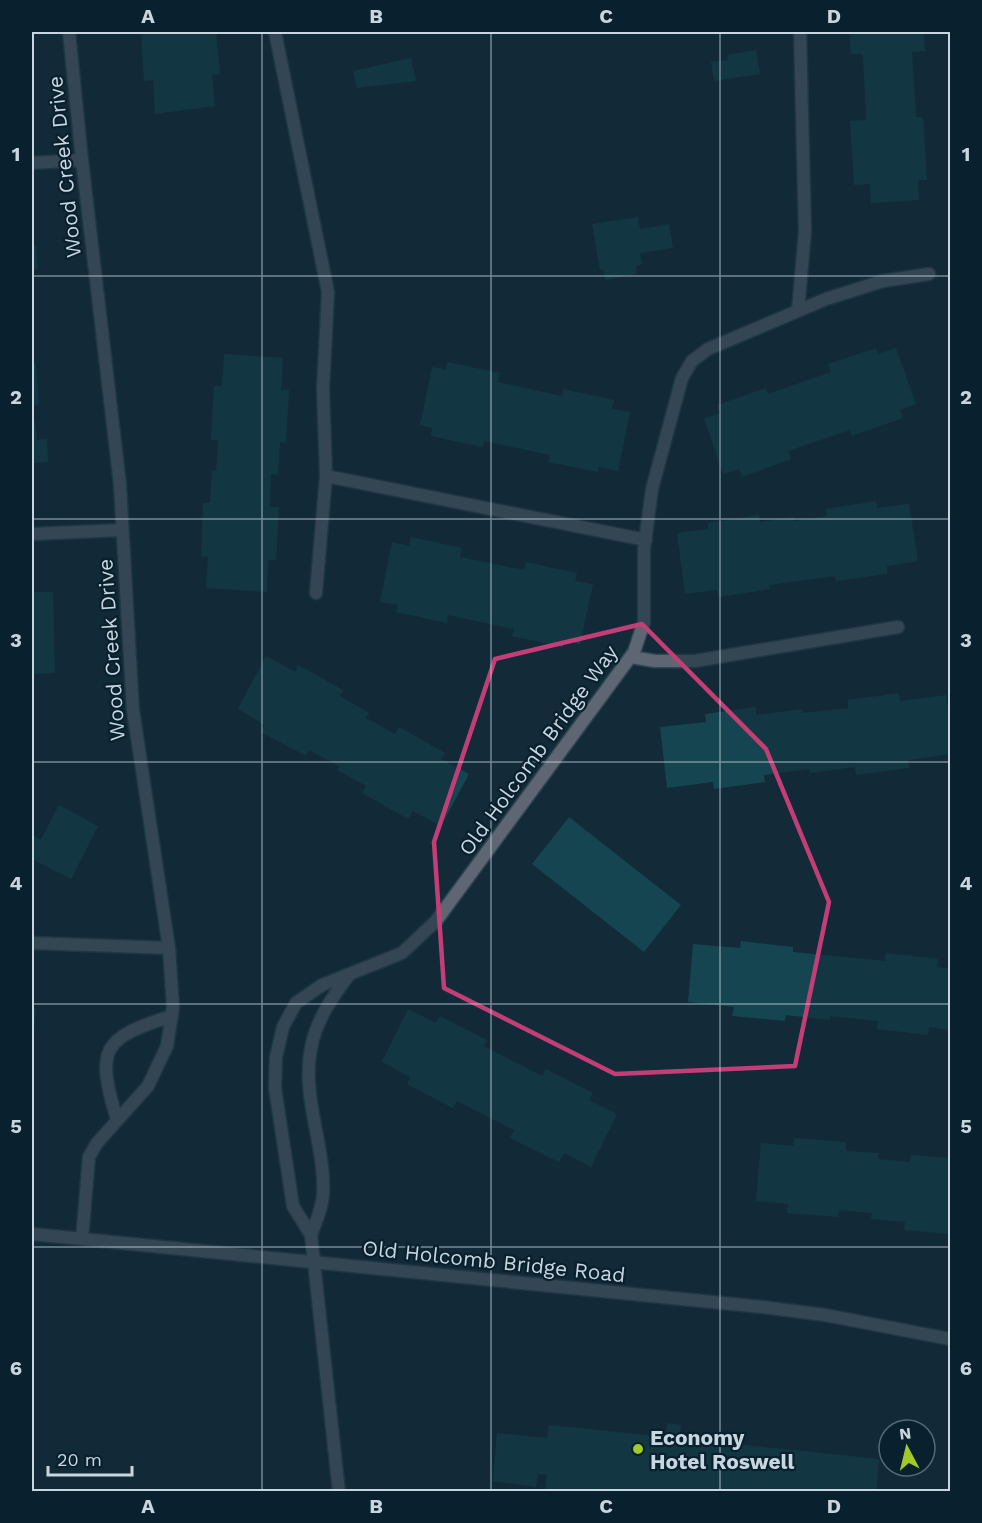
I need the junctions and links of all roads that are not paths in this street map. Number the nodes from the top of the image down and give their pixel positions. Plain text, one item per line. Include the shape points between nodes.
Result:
1 (69, 32) edge
2 (275, 32) edge
3 (800, 32) edge
4 (82, 160) junction
5 (32, 163) edge
6 (929, 274) dead end
7 (798, 311) junction
8 (326, 476) junction
9 (122, 530) junction
10 (32, 534) edge
11 (646, 540) junction
12 (316, 593) dead end
13 (898, 627) dead end
14 (631, 657) junction
15 (32, 943) edge
16 (169, 948) junction
17 (350, 974) junction
18 (172, 1016) junction
19 (117, 1120) junction
20 (32, 1234) edge
21 (311, 1235) junction
22 (82, 1239) junction
23 (314, 1262) junction
24 (951, 1339) edge
25 (339, 1491) edge

1 - 4 street, Wood Creek Drive
2 - 8 street via 328,292 323,389
3 - 7 street via 805,231
4 - 5 street
4 - 9 street, Wood Creek Drive
6 - 7 street, Old Holcomb Bridge Way via 883,281
7 - 11 street, Old Holcomb Bridge Way via 708,349 692,361 682,378 652,489
8 - 11 street
8 - 12 street
9 - 10 street
9 - 16 street, Wood Creek Drive via 133,710
11 - 14 street, Old Holcomb Bridge Way via 644,622
13 - 14 street via 695,660
14 - 17 street, Old Holcomb Bridge Way via 436,921 402,953
15 - 16 street
16 - 18 street, Wood Creek Drive
17 - 21 street, Old Holcomb Bridge Way via 325,1009 311,1047 311,1089 323,1197
17 - 21 street, Old Holcomb Bridge Way via 322,985 296,1003 283,1028 276,1057 275,1088 293,1206
18 - 19 street, Wood Creek Drive via 167,1046 148,1086
18 - 19 street via 143,1025 112,1044 106,1071
19 - 22 street, Wood Creek Drive via 89,1157
20 - 22 street, Old Holcomb Bridge Road
21 - 23 street, Old Holcomb Bridge Way
22 - 23 street, Old Holcomb Bridge Road
23 - 24 street, Old Holcomb Bridge Road via 815,1313
23 - 25 street, Old Holcomb Bridge Way

